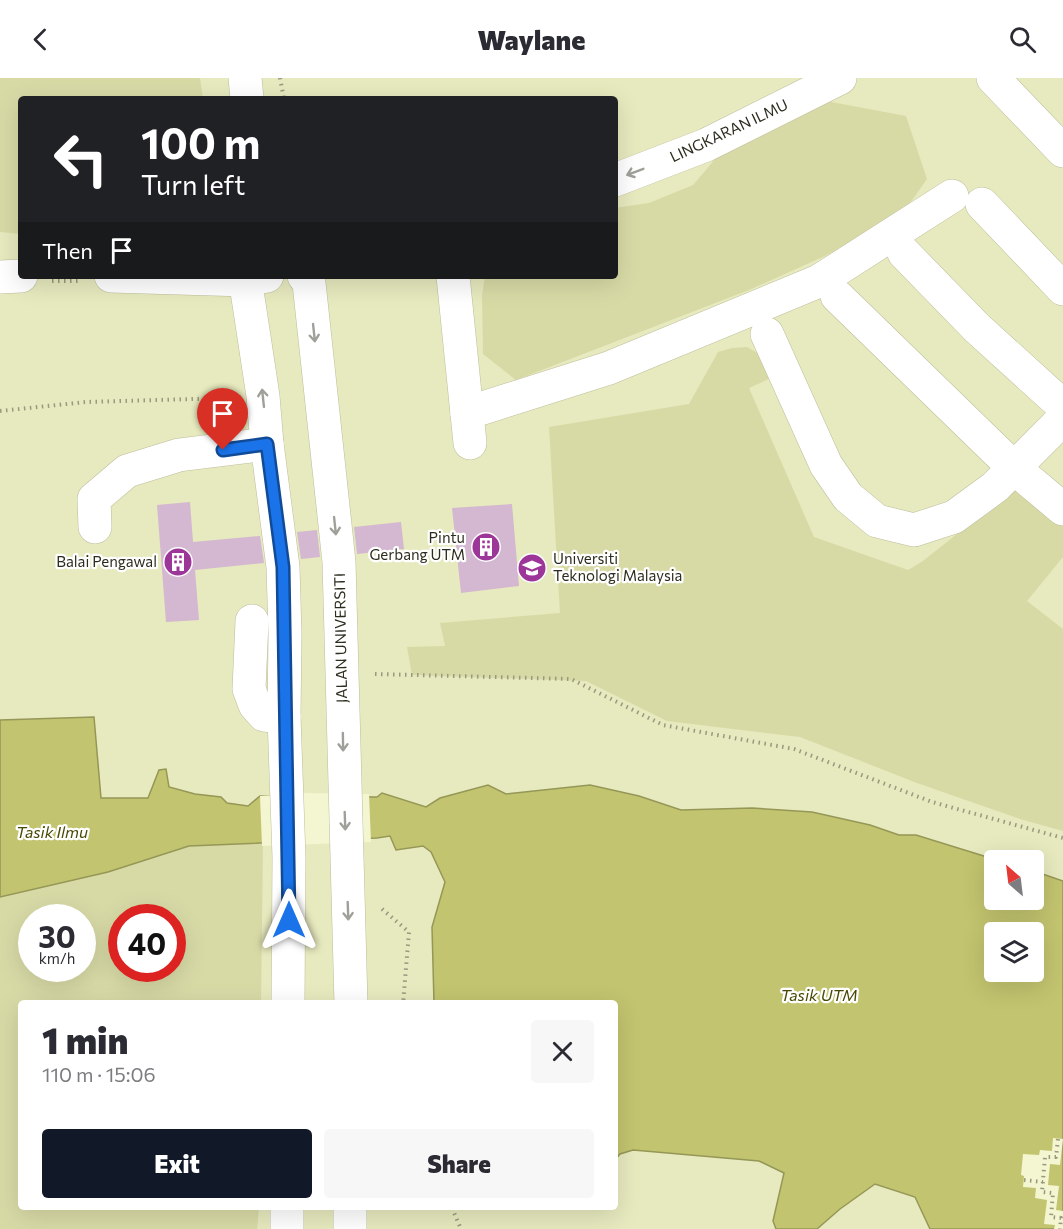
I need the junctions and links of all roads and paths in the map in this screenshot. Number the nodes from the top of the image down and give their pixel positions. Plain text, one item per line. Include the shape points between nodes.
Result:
1 (245, 78) edge
2 (280, 78) edge
3 (840, 78) edge
4 (993, 78) edge
5 (247, 96) edge
6 (283, 96) edge
7 (1063, 150) edge
8 (618, 179) edge
9 (904, 253) dead end
10 (18, 276) edge
11 (0, 277) edge
12 (254, 279) edge
13 (306, 279) edge
14 (453, 279) edge
15 (1063, 288) edge
16 (837, 296) dead end
17 (767, 333) dead end
18 (263, 396) junction
19 (1063, 406) edge
20 (0, 411) edge
21 (1063, 419) edge
22 (267, 444) junction
23 (1014, 468) junction
24 (1063, 509) edge
25 (95, 527) dead end
26 (252, 621) dead end
27 (342, 674) junction
28 (284, 717) junction
29 (1063, 838) edge
30 (374, 902) dead end
31 (288, 1000) edge
32 (351, 1000) edge
33 (403, 1000) edge
34 (1058, 1139) dead end
35 (1024, 1180) dead end
36 (1042, 1182) junction
37 (287, 1210) edge
38 (350, 1210) edge
39 (453, 1210) edge
40 (287, 1229) edge
41 (350, 1229) edge
42 (461, 1229) edge
43 (1060, 1229) edge

1 - 5 street
2 - 6 path
3 -> 8 street, LINGKARAN ILMU via 706,145
4 - 7 street
9 - 19 street via 977,328
10 - 11 street
12 - 18 street
13 -> 27 street, JALAN UNIVERSITI via 339,562
14 - 15 street via 469,428 819,281 967,200
16 - 23 street
17 - 23 street via 826,465 848,497 877,521 914,530 954,517
18 - 20 path via 86,402
22 -> 18 street
21 - 23 street
22 - 25 street via 178,455 127,471 94,499
22 - 28 street via 283,567
23 - 24 street
26 - 28 street via 249,689 264,715
27 - 29 path via 571,679 663,725 794,749 932,802
27 -> 32 street, JALAN UNIVERSITI
28 - 31 street via 289,857
30 - 33 path via 409,932
34 - 36 path via 1056,1157 1045,1156
35 - 36 path
36 - 43 path via 1042,1192 1053,1193 1051,1217 1061,1218
37 - 40 street
38 - 41 street
39 - 42 path

